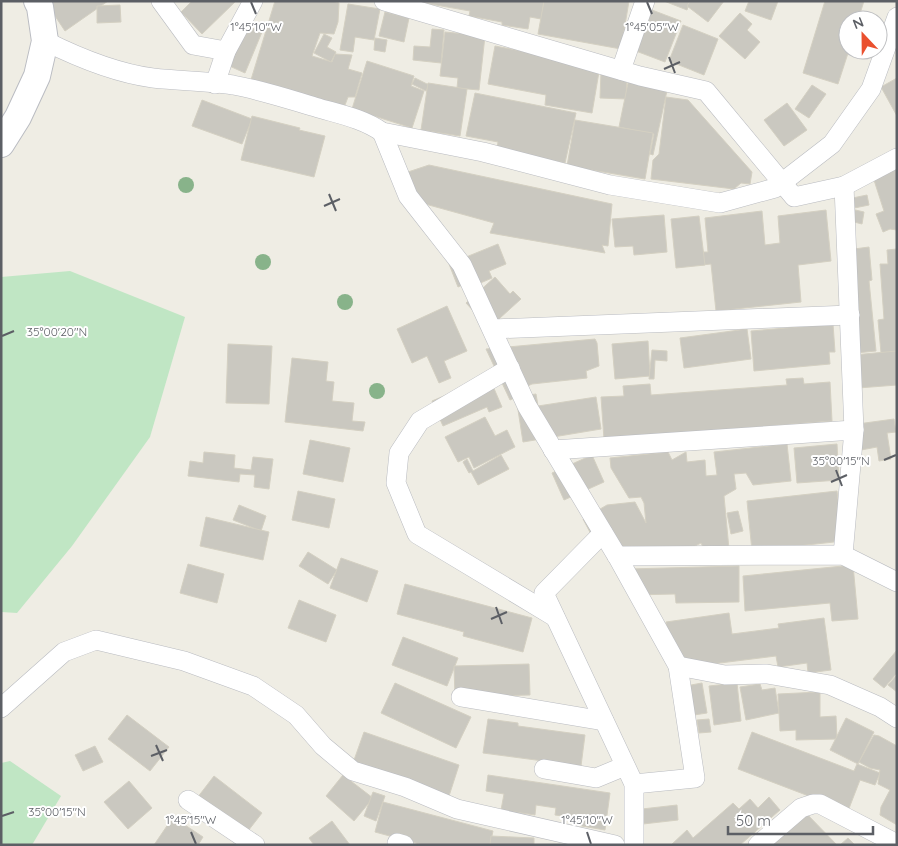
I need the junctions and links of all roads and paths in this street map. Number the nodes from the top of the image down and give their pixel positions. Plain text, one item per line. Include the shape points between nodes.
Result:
1 (37, 1) edge
2 (161, 1) edge
3 (253, 1) edge
4 (384, 1) edge
5 (645, 1) edge
6 (897, 17) edge
7 (45, 41) junction
8 (226, 51) junction
9 (621, 70) junction
10 (215, 84) junction
11 (382, 132) junction
12 (1, 144) edge
13 (897, 158) edge
14 (782, 182) junction
15 (844, 186) junction
16 (850, 315) junction
17 (492, 329) junction
18 (510, 368) junction
19 (854, 430) junction
20 (553, 450) junction
21 (603, 533) junction
22 (843, 555) junction
23 (616, 556) junction
24 (897, 582) edge
25 (555, 617) junction
26 (678, 666) junction
27 (461, 697) dead end
28 (1, 708) edge
29 (897, 718) edge
30 (604, 721) junction
31 (625, 766) junction
32 (544, 769) dead end
33 (634, 784) junction
34 (188, 800) dead end
35 (897, 844) edge
36 (255, 845) edge
37 (615, 845) edge
38 (634, 845) edge
39 (758, 845) edge

1 - 7 main road
2 - 8 street via 193,45
3 - 8 street
4 - 9 street
5 - 9 street
6 - 14 street via 871,89 832,144
7 - 10 street via 120,71 152,78
7 - 12 main road via 38,76
8 - 10 street
9 - 14 street via 706,91
10 - 11 street via 278,96 369,123
11 - 14 street via 483,152 610,185 720,203 775,188
11 - 17 street via 408,196 462,265
13 - 15 street
14 - 15 street via 794,197
15 - 16 street
16 - 17 street
16 - 19 street
17 - 18 street
18 - 20 street via 527,406
18 - 25 street via 420,421 400,453 396,484 417,534
19 - 20 street
19 - 22 street
20 - 21 street
21 - 23 street
21 - 25 street via 544,593
22 - 23 street
22 - 24 street
23 - 26 street
25 - 30 street
26 - 29 street via 725,675 767,674 830,685
26 - 33 street via 695,778
27 - 30 street
28 - 37 street via 64,652 96,640 184,661 253,686 296,715 323,746 352,771 457,808
30 - 31 street
31 - 32 street via 596,778
31 - 33 street
33 - 38 street
34 - 36 street
35 - 39 street via 820,804 813,804 801,808

